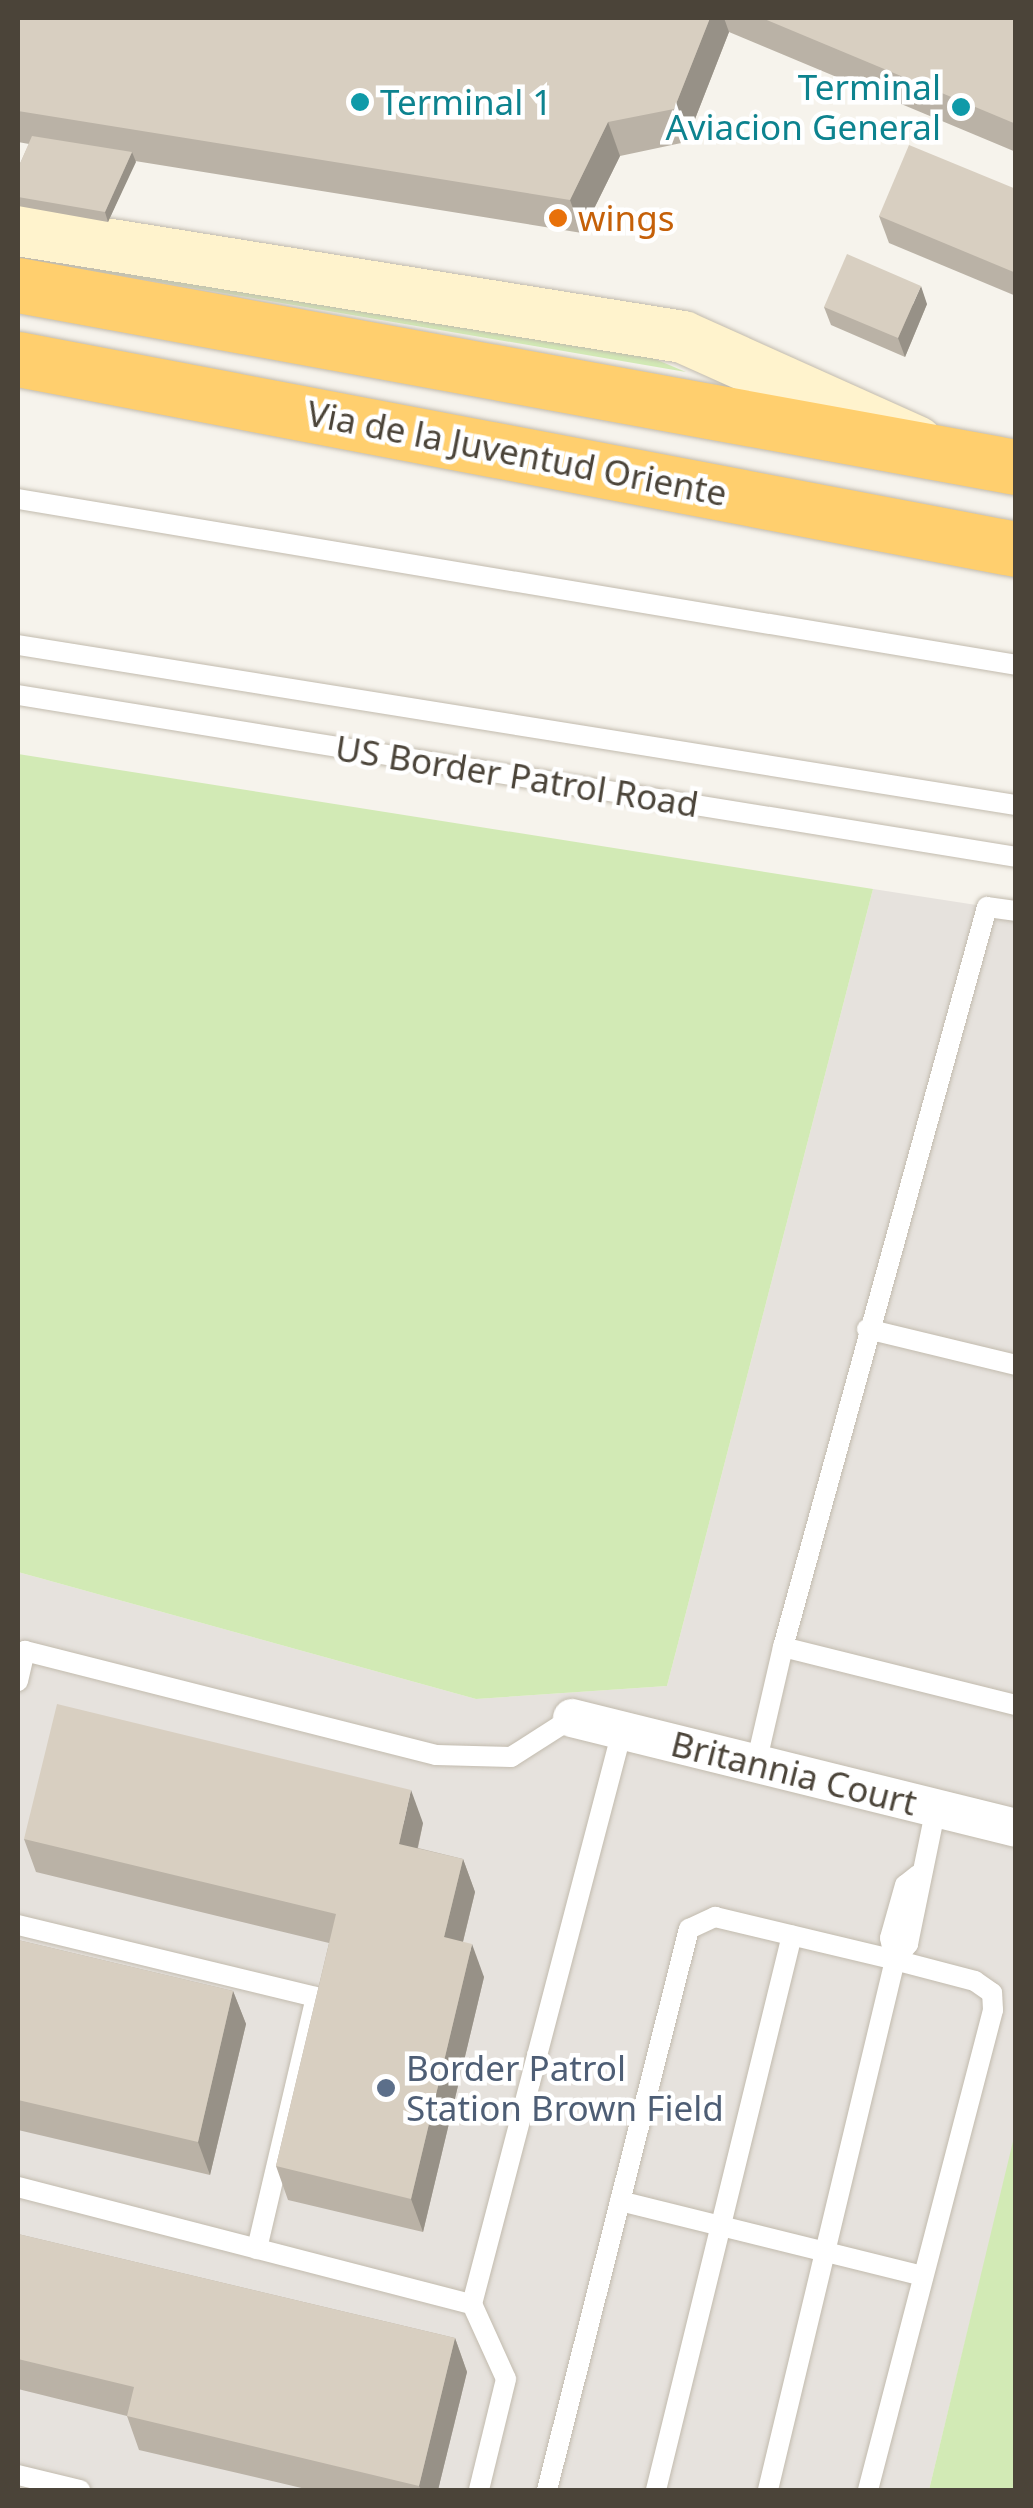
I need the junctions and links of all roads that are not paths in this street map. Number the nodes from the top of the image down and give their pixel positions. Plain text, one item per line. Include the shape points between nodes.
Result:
1 (18, 230) edge
2 (18, 285) edge
3 (18, 359) edge
4 (941, 454) junction
5 (1016, 468) edge
6 (18, 498) edge
7 (1016, 550) edge
8 (18, 646) edge
9 (1016, 665) edge
10 (18, 695) edge
11 (1016, 805) edge
12 (1016, 857) edge
13 (1016, 912) edge
14 (867, 1329) junction
15 (1016, 1365) edge
16 (783, 1647) junction
17 (21, 1648) edge
18 (18, 1681) edge
19 (1016, 1704) edge
20 (572, 1718) joint
21 (622, 1731) junction
22 (756, 1764) junction
23 (936, 1808) junction
24 (1016, 1828) edge
25 (18, 1926) edge
26 (792, 1935) junction
27 (895, 1960) junction
28 (18, 2187) edge
29 (620, 2202) junction
30 (721, 2226) junction
31 (257, 2249) junction
32 (824, 2252) junction
33 (924, 2276) junction
34 (472, 2304) junction
35 (18, 2475) edge
36 (80, 2490) edge
37 (479, 2490) edge
38 (546, 2490) edge
39 (656, 2490) edge
40 (768, 2490) edge
41 (868, 2490) edge

1 - 4 main road via 683,337
2 - 4 highway, Via de la Juventud Oriente
3 - 7 highway, Via de la Juventud Oriente
4 - 5 highway, Via de la Juventud Oriente
6 - 9 lane
8 - 11 lane
10 - 12 lane, US Border Patrol Road
13 - 14 lane via 987,906
14 - 15 lane
14 - 16 lane
16 - 19 lane
16 - 22 lane
17 - 18 lane
17 - 20 lane via 436,1755 510,1757
20 - 21 street, Britannia Court
21 - 22 street, Britannia Court
21 - 34 lane
22 - 23 street, Britannia Court
23 - 24 street, Britannia Court
23 - 27 lane via 918,1875 905,1885 890,1938
25 - 31 lane via 316,1997
26 - 27 lane
26 - 29 lane via 715,1917 689,1929
26 - 30 lane
27 - 32 lane
27 - 33 lane via 992,1993
28 - 31 lane
29 - 30 lane
29 - 38 lane
30 - 32 lane
30 - 39 lane
31 - 34 lane
32 - 33 lane
32 - 40 lane
33 - 41 lane
34 - 37 lane via 506,2379
35 - 36 lane

